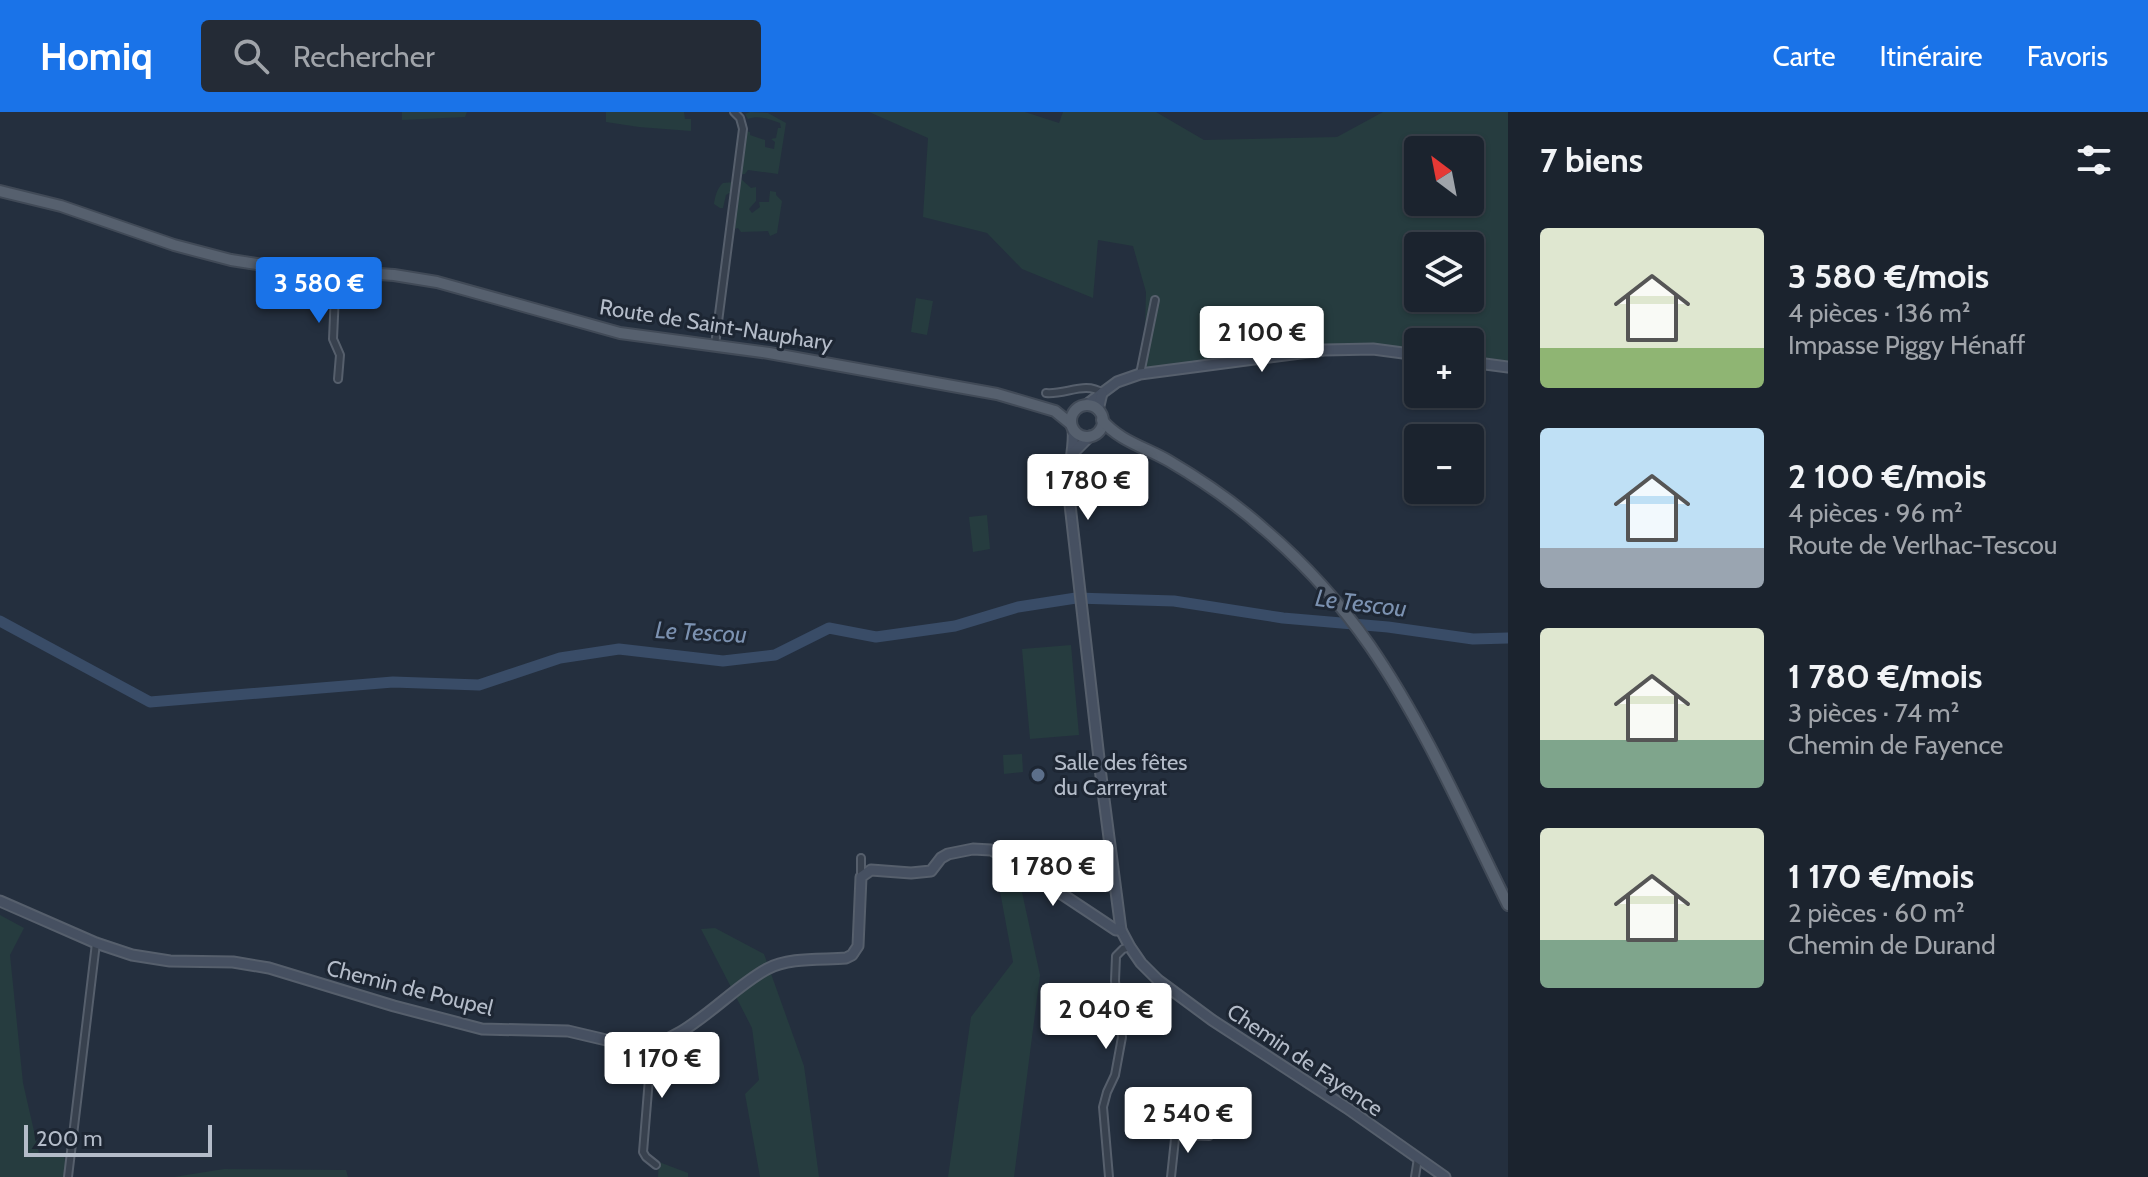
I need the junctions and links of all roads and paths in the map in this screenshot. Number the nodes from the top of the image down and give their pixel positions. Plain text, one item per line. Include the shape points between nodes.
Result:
1 (734, 112) edge
2 (0, 191) edge
3 (336, 271) junction
4 (1155, 300) dead end
5 (715, 345) junction
6 (1404, 353) edge
7 (1484, 364) edge
8 (1508, 367) edge
9 (1140, 374) junction
10 (338, 379) dead end
11 (1046, 393) dead end
12 (1102, 393) junction
13 (1081, 407) junction
14 (1055, 411) junction
15 (1100, 415) junction
16 (1072, 427) junction
17 (1092, 436) junction
18 (1120, 436) junction
19 (1072, 454) junction
20 (861, 858) dead end
21 (861, 877) junction
22 (0, 901) edge
23 (1508, 905) edge
24 (1121, 930) junction
25 (96, 943) junction
26 (1130, 947) junction
27 (648, 1046) junction
28 (1209, 1136) dead end
29 (1418, 1158) junction
30 (656, 1165) dead end
31 (68, 1177) edge
32 (1109, 1177) edge
33 (1171, 1177) edge
34 (1415, 1177) edge
35 (1445, 1177) edge

1 - 5 street via 743,129
2 - 3 main road, Route de Saint-Nauphary via 231,260
3 - 5 main road, Route de Saint-Nauphary via 437,282 620,333
3 - 10 street via 333,339 340,355
4 - 9 street
5 - 14 main road, Route de Saint-Nauphary via 997,394
6 - 9 street via 1324,350
7 - 8 street
9 - 12 street
11 - 12 street via 1090,387
12 - 13 street
12 - 15 street
13 - 14 main road, Route de Saint-Nauphary
13 - 15 main road via 1093,406
13 - 16 main road via 1071,417
14 - 16 main road, Route de Saint-Nauphary
15 - 17 main road via 1100,429
15 - 18 main road
16 - 17 main road
16 - 19 street, Chemin de Fayence
17 - 18 main road
17 - 19 street
18 - 23 main road via 1168,460 1232,503 1314,577 1362,634 1417,723
19 - 24 street, Chemin de Fayence via 1068,487
20 - 21 street
21 - 24 street via 871,870 931,871 948,854 988,849
21 - 27 street via 858,946 852,955 769,968 675,1034
22 - 25 street, Chemin de Poupel
24 - 26 street, Chemin de Fayence
25 - 27 street, Chemin de Poupel via 170,961 269,968 482,1029 568,1031
25 - 31 street
26 - 29 street, Chemin de Fayence via 1158,980 1212,1020
26 - 32 street via 1116,956 1122,1037 1103,1107
27 - 30 street via 643,1152
28 - 33 street via 1177,1135
29 - 34 street
29 - 35 street, Chemin de Fayence

